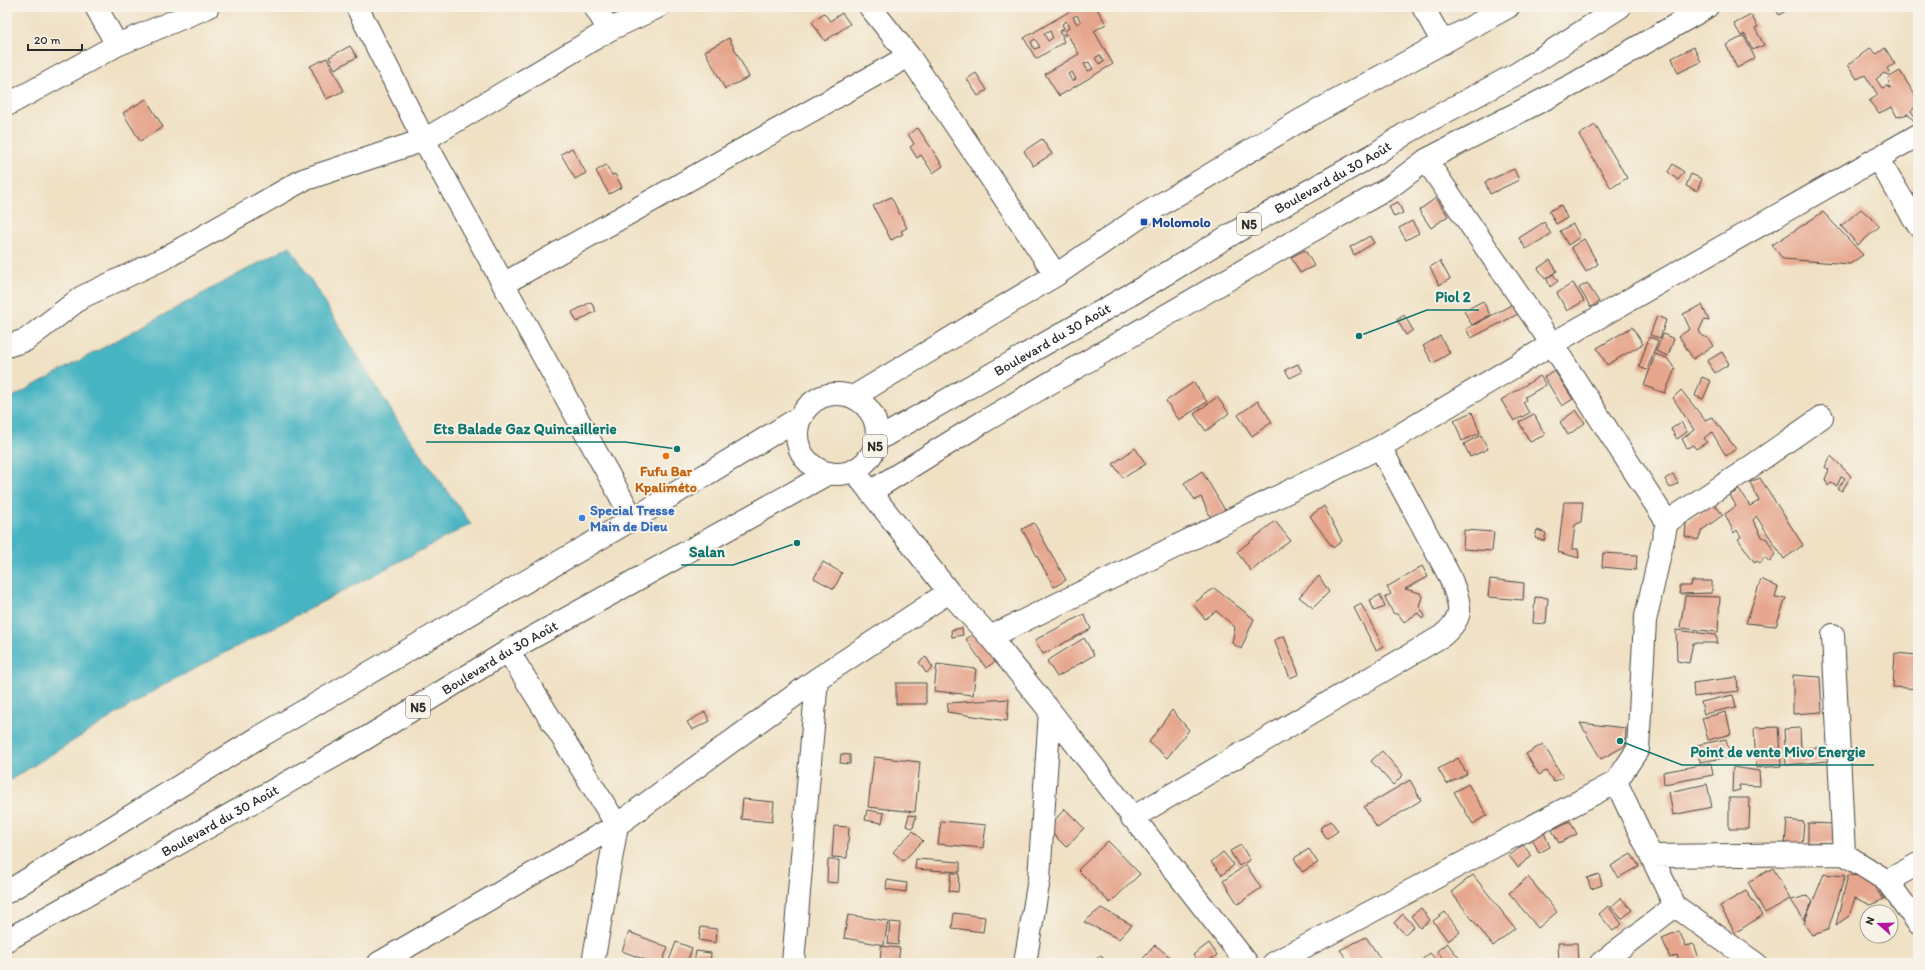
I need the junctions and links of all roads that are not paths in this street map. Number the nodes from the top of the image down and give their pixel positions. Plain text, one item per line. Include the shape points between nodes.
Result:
1 (96, 7) edge
2 (208, 7) edge
3 (357, 7) edge
4 (595, 7) edge
5 (658, 7) edge
6 (870, 7) edge
7 (1423, 7) edge
8 (1508, 7) edge
9 (1620, 7) edge
10 (1708, 7) edge
11 (609, 30) junction
12 (1443, 43) junction
13 (117, 45) junction
14 (910, 56) junction
15 (7, 105) edge
16 (1918, 135) edge
17 (424, 140) junction
18 (1877, 158) junction
19 (1426, 160) junction
20 (1918, 225) edge
21 (1056, 275) junction
22 (503, 284) junction
23 (1552, 344) junction
24 (7, 346) edge
25 (853, 398) junction
26 (802, 416) junction
27 (1822, 417) dead end
28 (877, 440) junction
29 (1380, 447) junction
30 (854, 471) junction
31 (829, 474) junction
32 (870, 492) junction
33 (633, 519) junction
34 (1668, 522) junction
35 (949, 592) junction
36 (1833, 635) dead end
37 (990, 637) junction
38 (508, 651) junction
39 (817, 679) junction
40 (1050, 711) junction
41 (1616, 782) junction
42 (1132, 818) junction
43 (617, 825) junction
44 (1844, 854) junction
45 (1652, 856) junction
46 (1918, 864) edge
47 (1887, 881) junction
48 (7, 892) edge
49 (1675, 906) junction
50 (1918, 923) edge
51 (7, 940) edge
52 (379, 963) edge
53 (593, 963) edge
54 (793, 963) edge
55 (1025, 963) edge
56 (1247, 963) edge
57 (1274, 963) edge
58 (1601, 963) edge
59 (1755, 963) edge

1 - 13 main road
2 - 13 main road
3 - 17 main road
4 - 11 main road
5 - 11 main road
6 - 14 main road
7 - 12 main road
8 - 12 main road
9 - 28 main road, Boulevard du 30 Août / N5 via 1518,74 1408,132 1375,154
10 - 19 main road via 1574,84
11 - 17 main road
12 - 21 main road via 1301,120 1140,218
13 - 15 main road
14 - 21 main road
14 - 22 main road
16 - 18 main road
17 - 22 main road
17 - 24 main road via 303,180 165,258 82,297 26,340
18 - 20 main road
18 - 23 main road
19 - 23 main road
19 - 32 main road via 1389,188 983,422
21 - 25 main road
22 - 33 main road
23 - 29 main road
23 - 34 main road
25 - 26 main road via 842,395 824,397 809,407
25 - 28 main road, N5 via 872,414 877,426
26 - 31 main road via 798,428 801,452 813,465
26 - 33 main road
27 - 34 main road
28 - 30 main road, N5 via 873,453 865,464
29 - 37 main road
29 - 42 main road via 1450,577 1460,614 1453,626 1442,636
30 - 31 main road, N5
30 - 32 main road
31 - 38 main road, Boulevard du 30 Août / N5
32 - 35 main road
33 - 48 main road via 261,736
34 - 41 main road via 1646,621 1638,749
35 - 37 main road
35 - 39 main road
36 - 44 main road
37 - 40 main road
38 - 43 main road
38 - 51 main road, Boulevard du 30 Août / N5 via 363,740
39 - 43 main road
39 - 54 main road
40 - 42 main road
40 - 55 main road via 1039,879
41 - 45 main road
41 - 57 main road
42 - 56 main road
43 - 52 main road
43 - 53 main road
44 - 45 main road
44 - 47 main road
45 - 49 main road
46 - 47 main road
47 - 50 main road
49 - 58 main road
49 - 59 main road

